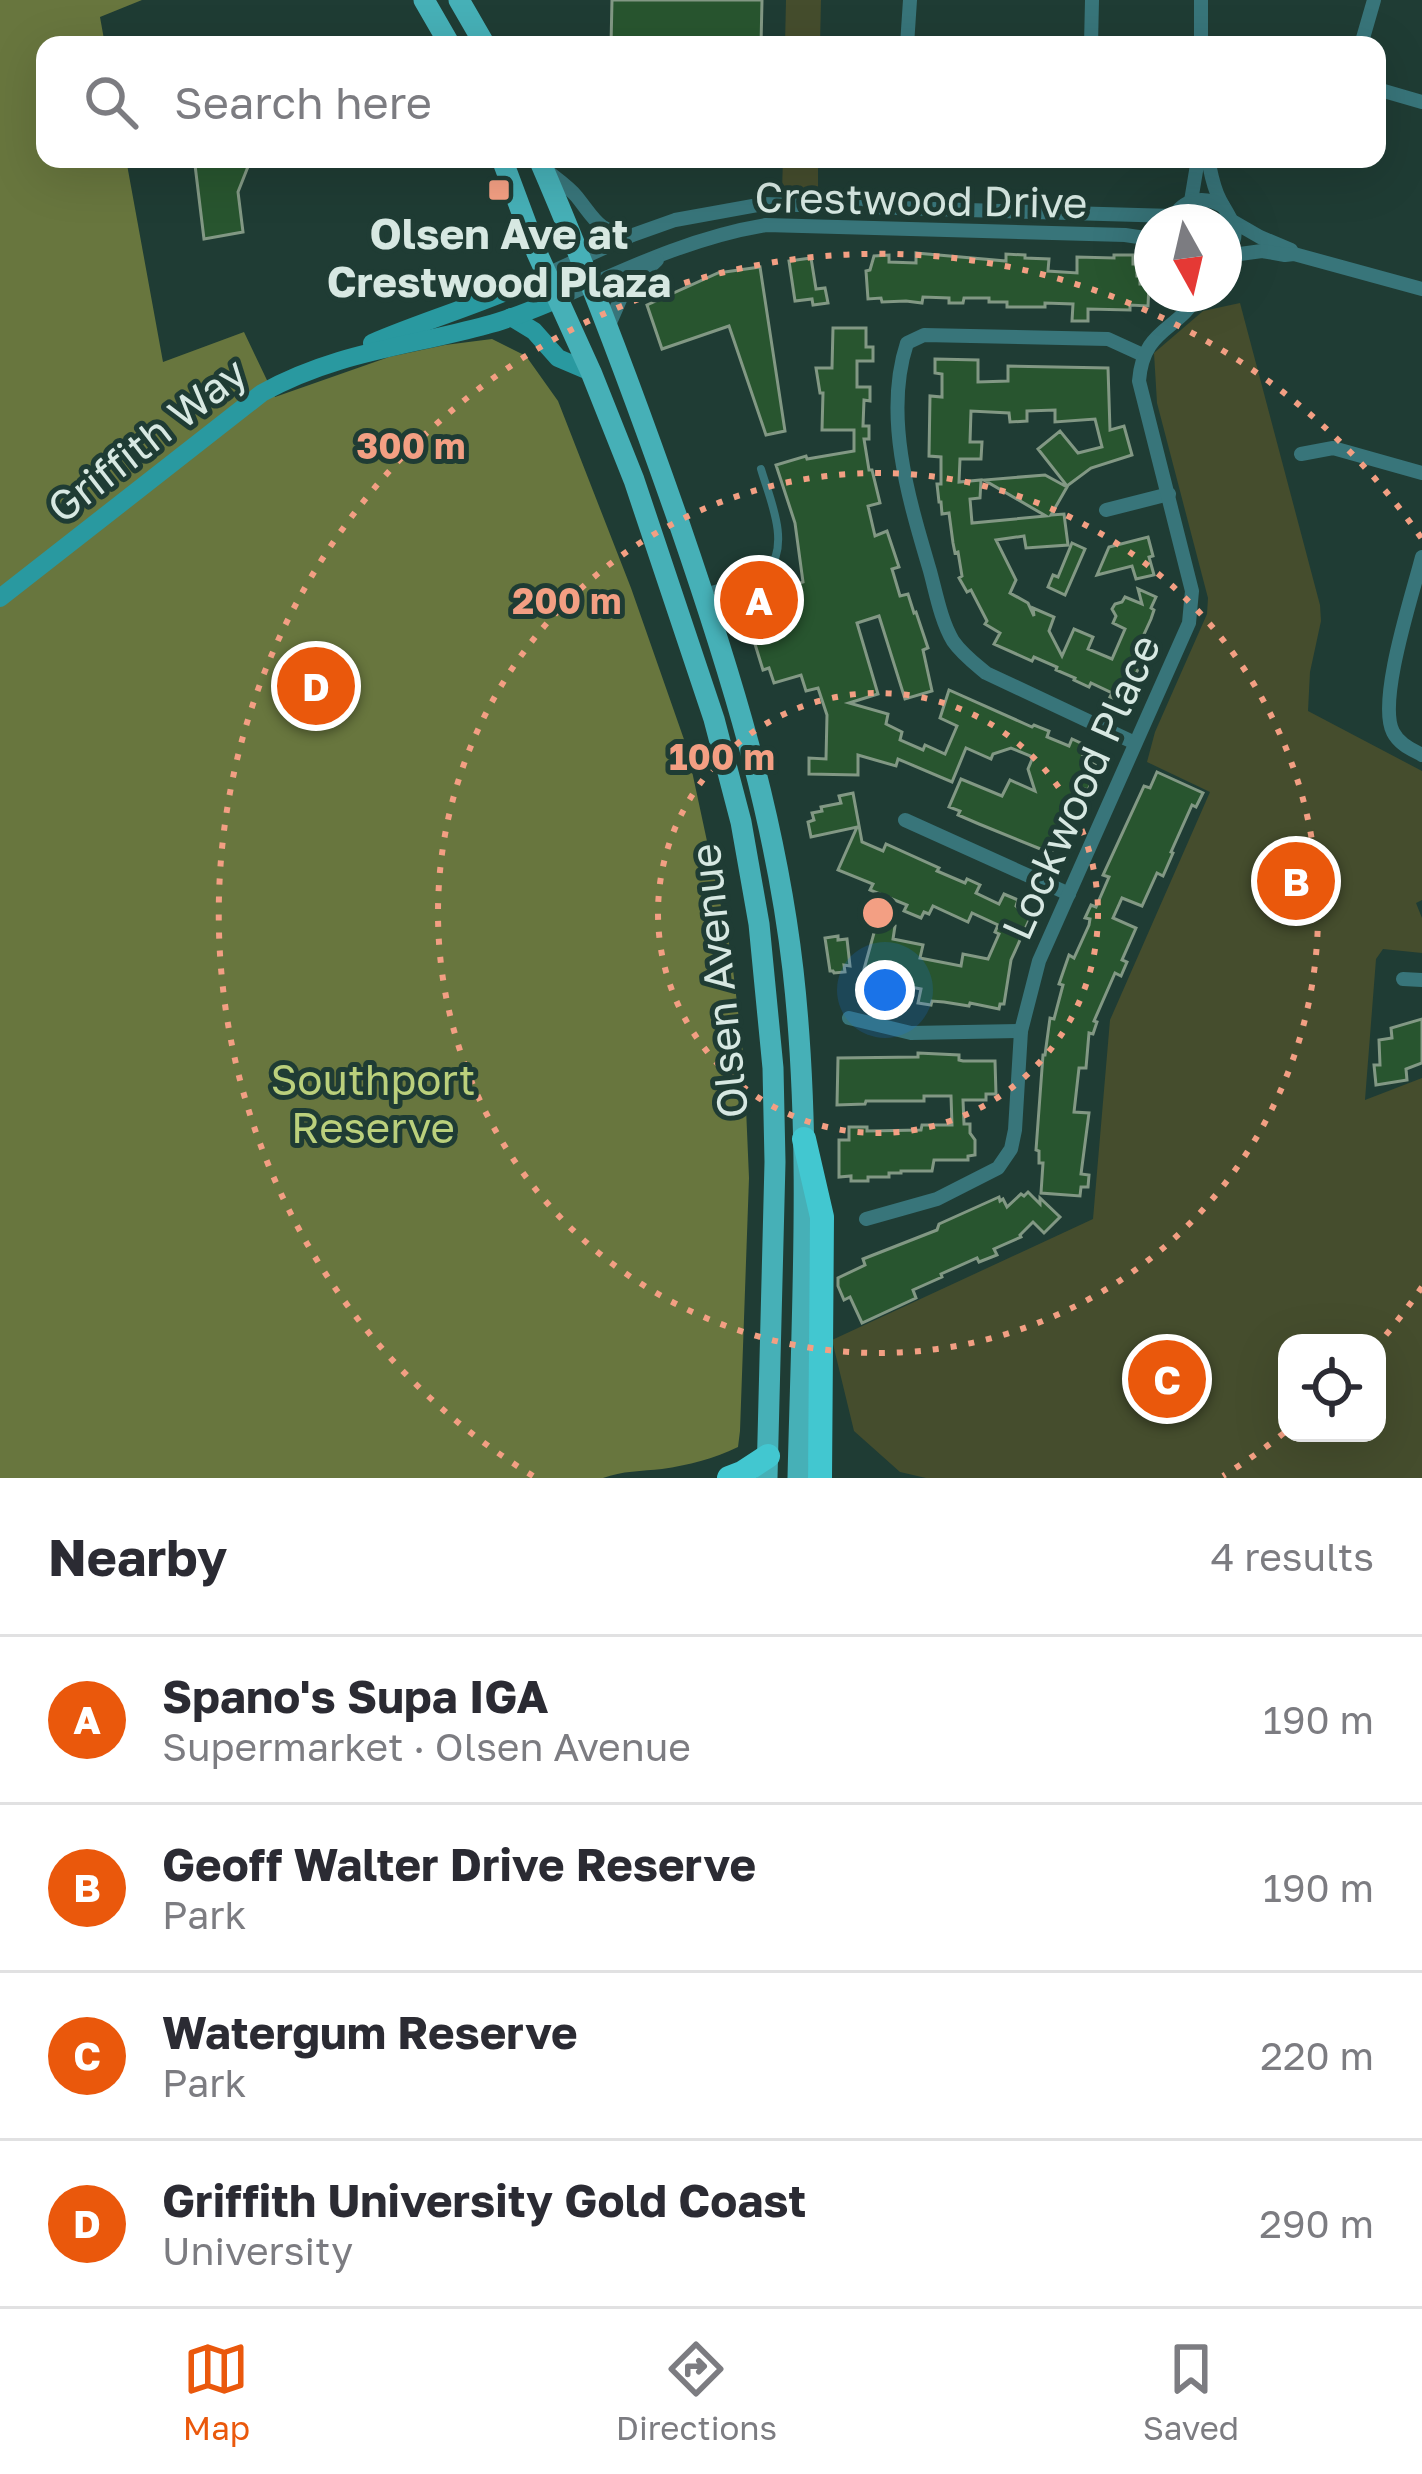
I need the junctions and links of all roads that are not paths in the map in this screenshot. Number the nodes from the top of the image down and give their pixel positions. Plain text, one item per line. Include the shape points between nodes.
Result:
1 (424, 0) edge
2 (459, 0) edge
3 (910, 0) edge
4 (1092, 0) edge
5 (1201, 0) edge
6 (1374, 0) edge
7 (444, 36) edge
8 (480, 36) edge
9 (908, 36) edge
10 (1091, 36) edge
11 (1201, 36) edge
12 (1364, 36) edge
13 (1386, 91) edge
14 (1422, 101) edge
15 (506, 168) edge
16 (543, 168) edge
17 (546, 168) edge
18 (1196, 168) edge
19 (1211, 168) edge
20 (1191, 201) junction
21 (1188, 204) edge
22 (1216, 204) edge
23 (1221, 204) edge
24 (1134, 218) edge
25 (1242, 227) edge
26 (630, 236) junction
27 (1134, 236) edge
28 (664, 253) junction
29 (1242, 254) edge
30 (1294, 254) junction
31 (582, 256) junction
32 (547, 274) junction
33 (592, 284) junction
34 (1422, 289) edge
35 (557, 299) junction
36 (1179, 312) edge
37 (511, 317) junction
38 (608, 325) junction
39 (1143, 355) junction
40 (347, 357) junction
41 (591, 372) junction
42 (1301, 454) dead end
43 (760, 469) dead end
44 (1422, 473) edge
45 (1169, 494) junction
46 (1106, 510) dead end
47 (1422, 557) edge
48 (1419, 583) edge
49 (703, 592) junction
50 (0, 598) edge
51 (1136, 743) junction
52 (1422, 755) edge
53 (905, 820) dead end
54 (1069, 894) junction
55 (1403, 980) dead end
56 (1422, 980) edge
57 (849, 1018) dead end
58 (1021, 1031) junction
59 (803, 1139) junction
60 (866, 1219) dead end
61 (768, 1467) edge
62 (729, 1478) edge
63 (798, 1478) edge
64 (820, 1478) edge

1 - 7 main road
2 - 8 main road
3 - 9 street
4 - 10 street
5 - 11 street
6 - 12 street
13 - 14 street
15 - 32 main road, Olsen Avenue
16 - 31 main road, Olsen Avenue
17 - 26 street via 602,228
18 - 20 street
19 - 23 street
20 - 21 street
20 - 22 street
24 - 26 street, Crestwood Drive via 764,203
25 - 30 street
26 - 31 street, Crestwood Drive
27 - 28 street, Crestwood Drive via 788,224 717,234
28 - 33 street, Crestwood Drive
28 - 38 street via 623,293
29 - 30 street
30 - 34 street
31 - 32 street, Crestwood Drive
31 - 33 main road, Olsen Avenue
32 - 35 main road, Olsen Avenue
32 - 40 street, Griffith Way
33 - 35 street, Crestwood Drive
33 - 38 main road, Olsen Avenue
35 - 37 street, Griffith Way
35 - 41 main road, Olsen Avenue
36 - 39 street
37 - 40 street, Griffith Way
37 - 41 street via 558,358
38 - 49 main road, Olsen Avenue
39 - 45 street, Lockwood Place via 1139,381
39 - 51 street via 1108,340 924,334 907,343 900,365 899,419 916,526 951,638 986,673
40 - 50 street, Griffith Way via 262,393
41 - 61 main road, Olsen Avenue via 714,719 759,924 775,1107
42 - 44 street via 1333,448
43 - 49 lane via 778,530 769,569
45 - 46 street
45 - 51 street, Lockwood Place via 1192,611
47 - 48 street
48 - 52 street via 1399,639 1388,715 1398,740
49 - 59 main road, Olsen Avenue via 777,859 797,1007
51 - 54 street, Lockwood Place
53 - 54 street
54 - 58 street, Lockwood Place via 1039,961
55 - 56 street
57 - 58 street via 911,1033
58 - 60 street, Lockwood Place via 1015,1130 998,1168 937,1199
59 - 63 main road, Olsen Avenue
59 - 64 highway via 822,1217
61 - 62 highway

